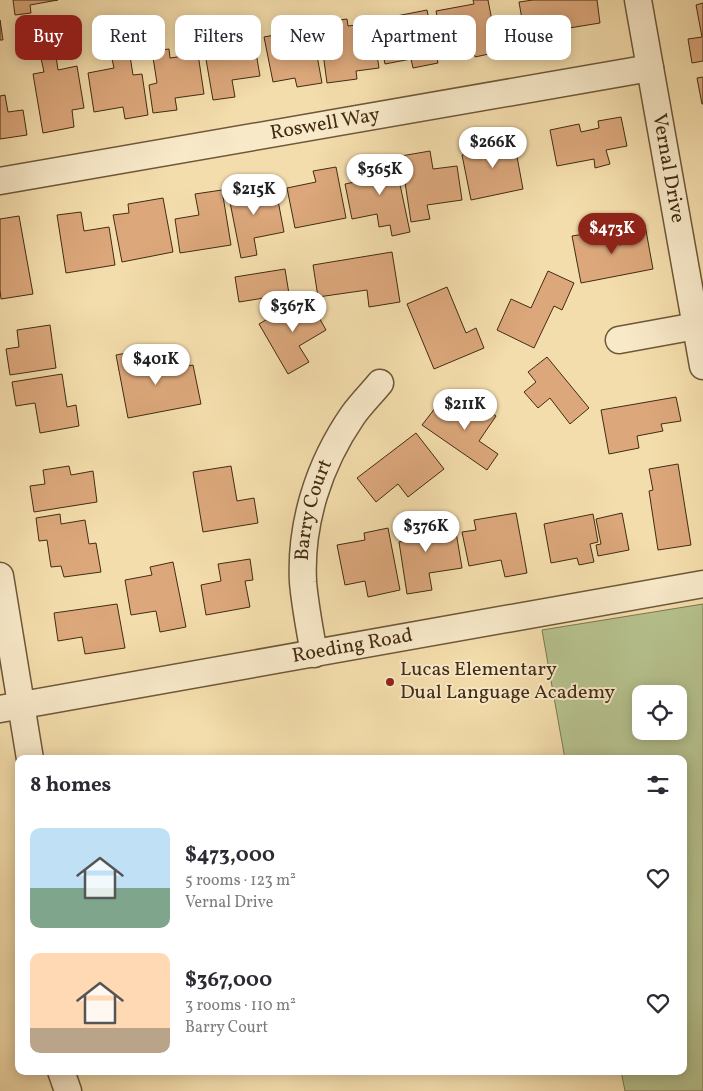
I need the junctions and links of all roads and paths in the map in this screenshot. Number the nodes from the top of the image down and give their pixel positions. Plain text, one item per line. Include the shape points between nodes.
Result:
1 (638, 0) edge
2 (650, 68) junction
3 (0, 181) edge
4 (696, 326) junction
5 (619, 340) dead end
6 (703, 366) edge
7 (380, 383) dead end
8 (0, 576) edge
9 (703, 584) edge
10 (314, 654) junction
11 (11, 707) edge
12 (29, 755) edge
13 (62, 1075) edge
14 (68, 1091) edge

1 - 2 street, Vernal Drive
2 - 3 street, Roswell Way
2 - 4 street, Vernal Drive
4 - 5 street
4 - 6 street, Vernal Drive
7 - 10 street, Barry Court via 353,415 334,446 317,483 309,513 304,540 303,581
8 - 11 street
9 - 10 street, Roeding Road
10 - 11 street, Roeding Road
11 - 12 street
13 - 14 street

